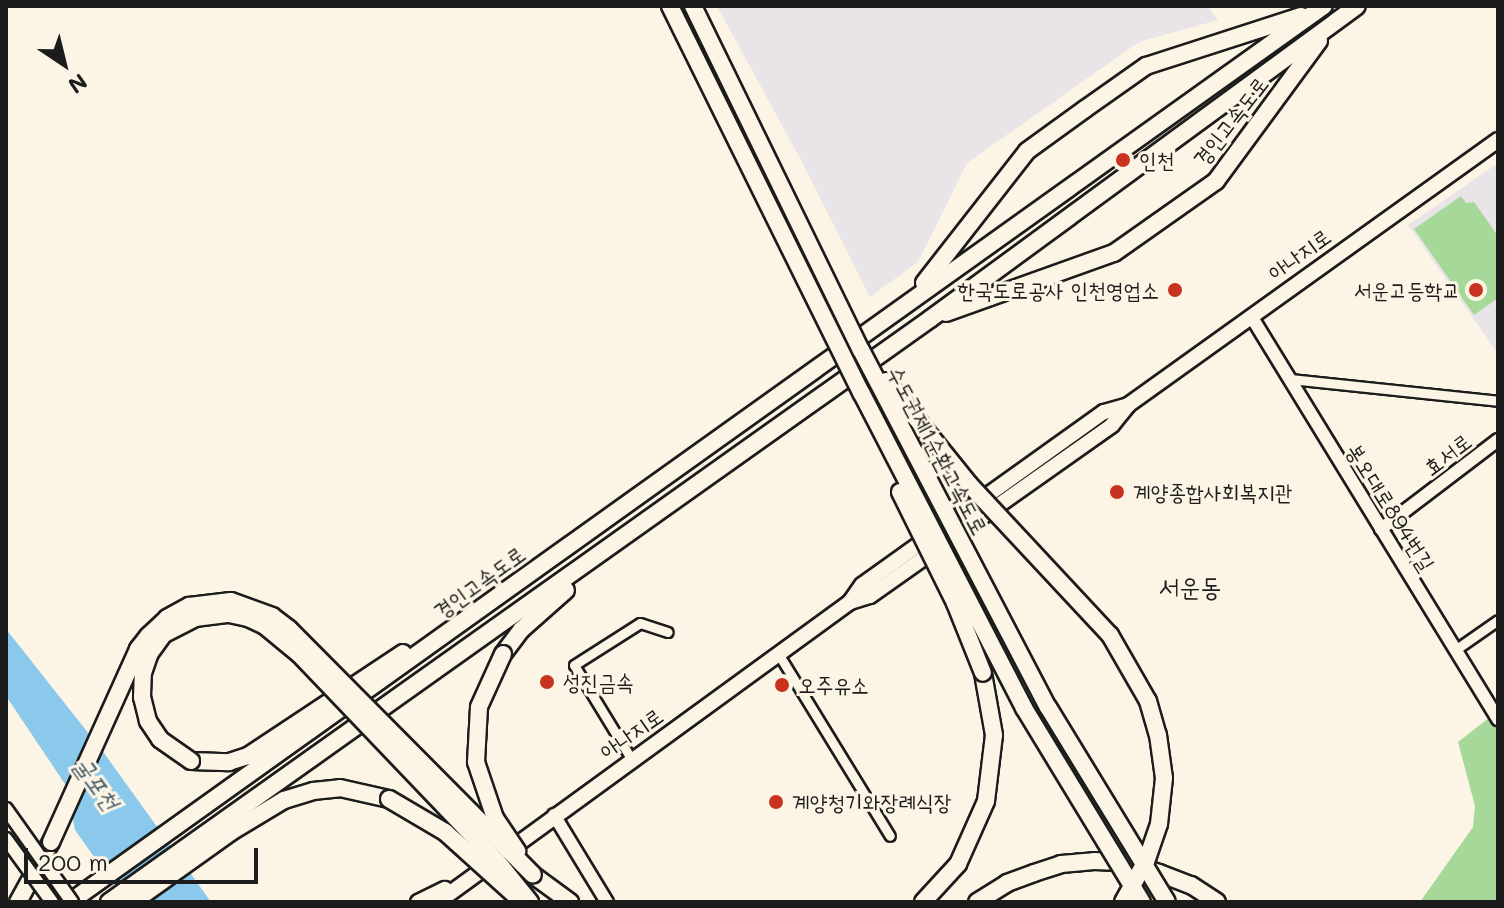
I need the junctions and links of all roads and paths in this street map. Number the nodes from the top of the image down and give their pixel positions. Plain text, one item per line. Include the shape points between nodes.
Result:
1 (670, 6) edge
2 (684, 6) edge
3 (693, 6) edge
4 (1357, 6) edge
5 (1321, 8) edge
6 (1330, 26) junction
7 (714, 65) dead end
8 (1498, 140) edge
9 (913, 297) junction
10 (1251, 316) junction
11 (930, 319) junction
12 (861, 350) junction
13 (1290, 379) junction
14 (862, 394) junction
15 (1498, 401) edge
16 (1498, 440) edge
17 (1381, 529) junction
18 (620, 539) junction
19 (464, 620) junction
20 (1498, 620) edge
21 (668, 632) dead end
22 (1455, 650) junction
23 (779, 655) junction
24 (1498, 719) edge
25 (632, 760) junction
26 (6, 809) edge
27 (554, 815) junction
28 (890, 836) dead end
29 (6, 839) edge
30 (193, 850) junction
31 (475, 875) junction
32 (533, 875) junction
33 (18, 902) edge
34 (52, 902) edge
35 (71, 902) edge
36 (109, 902) edge
37 (133, 902) edge
38 (418, 902) edge
39 (438, 902) edge
40 (527, 902) edge
41 (570, 902) edge
42 (607, 902) edge
43 (923, 902) edge
44 (977, 902) edge
45 (1123, 902) edge
46 (1142, 902) edge
47 (1167, 902) edge
48 (1217, 902) edge

1 - 14 highway, 수도권제1순환고속도로, bridge
2 - 7 street
3 - 12 highway, 수도권제1순환고속도로, bridge
4 - 6 highway, 경인고속도로
5 - 9 highway, 경인고속도로
5 - 9 highway, 경인고속도로 via 1146,66 1085,109 1027,151
6 - 11 highway, 경인고속도로
6 - 11 highway, 경인고속도로 via 1216,181 1114,253
8 - 10 main road, 아나지로
9 - 19 highway, 경인고속도로
10 - 13 street, 봉오대로894번길
10 - 23 main road, 아나지로 via 1128,405 1112,425
11 - 18 highway, 경인고속도로
12 - 45 highway, bridge via 939,449 1110,635 1148,701 1164,778 1159,824
12 - 47 highway, 수도권제1순환고속도로, bridge via 1048,707
13 - 15 street
13 - 17 street, 봉오대로894번길
14 - 43 highway, bridge via 884,458 973,643 991,709 993,751 986,801 958,864
14 - 46 highway, 수도권제1순환고속도로, bridge via 1024,708
16 - 17 street, 효서로
17 - 22 street, 봉오대로894번길
18 - 30 highway, 경인고속도로
18 - 32 highway, bridge via 537,614 503,654 479,707 476,762 495,818
19 - 35 highway, 경인고속도로
19 - 40 highway, bridge via 377,667 248,756 229,762 191,761 160,739 142,697 143,673 164,634 195,618 229,614 265,626 299,654 497,861
20 - 22 street
21 - 25 street via 640,623 574,665
22 - 24 street, 봉오대로894번길
23 - 25 main road, 아나지로
23 - 28 street
25 - 27 main road, 아나지로
26 - 35 street, bridge
27 - 31 main road, 아나지로
27 - 42 street
29 - 34 street, bridge
30 - 36 highway, 경인고속도로
30 - 37 highway
30 - 40 highway, bridge via 259,813 313,791 340,788 389,799 445,832
31 - 38 main road
31 - 39 main road, 아나지로
32 - 33 highway, bridge via 289,629 261,611 231,601 189,606 167,618 138,649 51,842
32 - 41 highway
44 - 48 highway via 1034,873 1094,861 1127,862 1191,885

